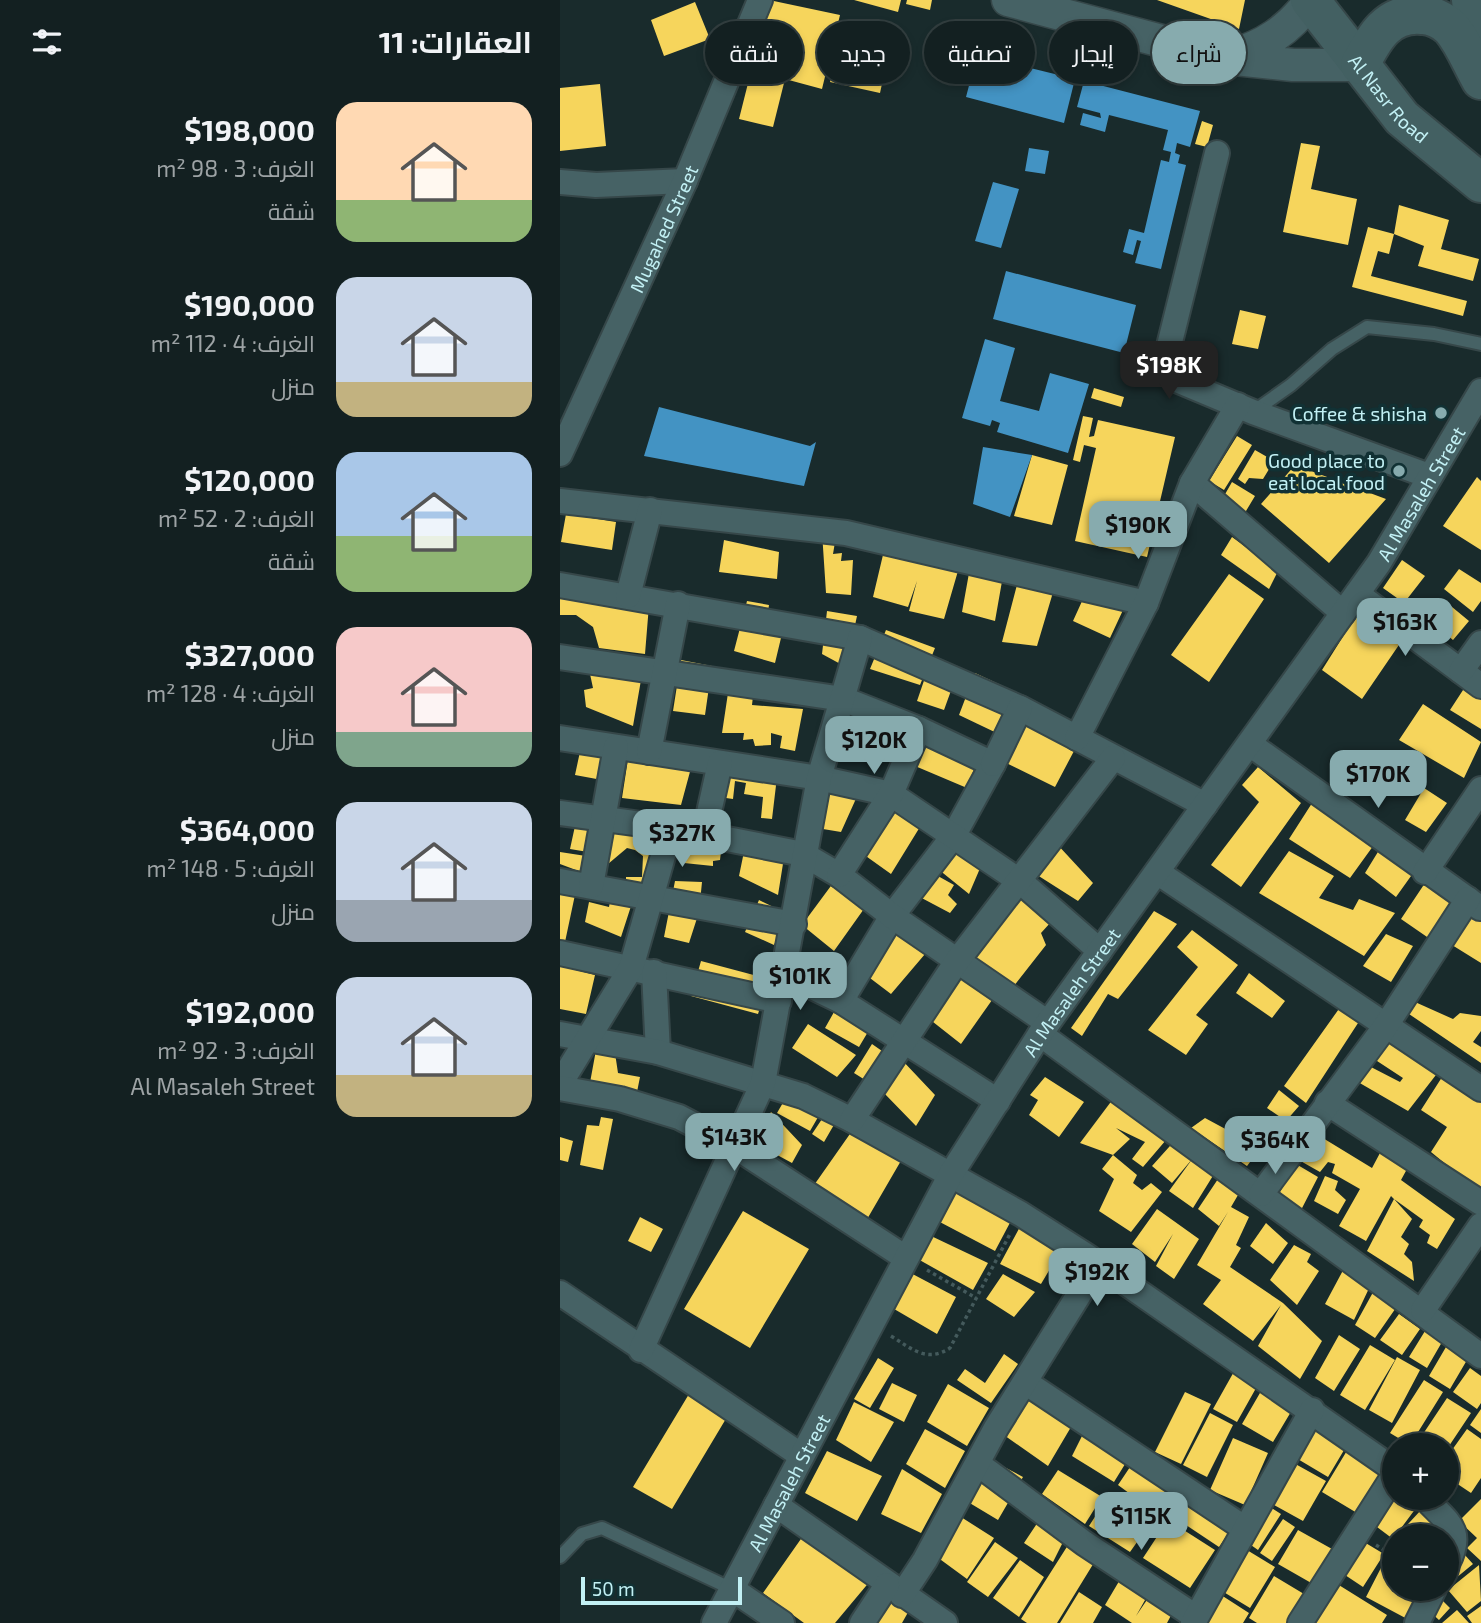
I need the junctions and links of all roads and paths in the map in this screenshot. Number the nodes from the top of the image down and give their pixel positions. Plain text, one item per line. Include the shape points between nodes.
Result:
1 (760, 0) edge
2 (1310, 0) edge
3 (1471, 0) edge
4 (1014, 1) edge
5 (1152, 38) edge
6 (1246, 50) edge
7 (1246, 60) edge
8 (1360, 65) junction
9 (1481, 80) edge
10 (1217, 153) dead end
11 (685, 181) junction
12 (560, 182) edge
13 (1481, 183) edge
14 (1481, 344) edge
15 (1481, 391) edge
16 (1245, 409) junction
17 (560, 454) edge
18 (1429, 476) junction
19 (1192, 483) junction
20 (560, 501) edge
21 (650, 510) junction
22 (560, 585) edge
23 (628, 596) junction
24 (1146, 603) junction
25 (1350, 603) junction
26 (678, 604) junction
27 (860, 638) junction
28 (1481, 643) edge
29 (560, 657) edge
30 (664, 674) junction
31 (1471, 679) edge
32 (843, 699) junction
33 (1020, 708) junction
34 (919, 729) junction
35 (560, 738) edge
36 (1077, 738) junction
37 (1251, 745) junction
38 (616, 747) junction
39 (649, 752) junction
40 (1113, 758) junction
41 (720, 763) junction
42 (993, 764) junction
43 (819, 778) junction
44 (1481, 789) edge
45 (891, 794) junction
46 (1205, 805) junction
47 (560, 813) edge
48 (604, 819) junction
49 (671, 828) junction
50 (704, 835) junction
51 (954, 835) junction
52 (803, 854) junction
53 (1157, 872) junction
54 (1425, 872) junction
55 (839, 875) junction
56 (560, 881) edge
57 (1021, 882) junction
58 (591, 886) junction
59 (650, 895) junction
60 (1475, 904) edge
61 (892, 916) junction
62 (794, 923) junction
63 (1101, 951) junction
64 (560, 953) edge
65 (957, 961) junction
66 (642, 970) junction
67 (785, 974) junction
68 (779, 1001) junction
69 (841, 1001) junction
70 (1384, 1027) junction
71 (1044, 1029) junction
72 (560, 1034) edge
73 (586, 1040) junction
74 (904, 1040) junction
75 (658, 1052) junction
76 (763, 1083) junction
77 (560, 1086) edge
78 (1481, 1089) edge
79 (998, 1101) junction
80 (1327, 1103) junction
81 (852, 1120) junction
82 (734, 1146) junction
83 (951, 1174) junction
84 (1261, 1194) junction
85 (1481, 1203) edge
86 (1021, 1214) junction
87 (1481, 1225) edge
88 (906, 1258) junction
89 (1098, 1264) junction
90 (560, 1293) edge
91 (976, 1298) junction
92 (1423, 1310) junction
93 (871, 1325) junction
94 (641, 1350) junction
95 (1481, 1356) edge
96 (1025, 1382) junction
97 (1312, 1410) junction
98 (802, 1456) junction
99 (1382, 1462) edge
100 (978, 1464) junction
101 (1382, 1493) edge
102 (776, 1505) junction
103 (1436, 1510) edge
104 (1449, 1524) edge
105 (1244, 1528) junction
106 (560, 1557) edge
107 (732, 1589) junction
108 (895, 1590) junction
109 (1428, 1601) edge
110 (1194, 1620) edge
111 (715, 1623) edge
112 (782, 1623) edge
113 (862, 1623) edge
114 (945, 1623) edge
115 (1300, 1623) edge
116 (1417, 1623) edge

1 - 11 street, Mugahed Street
2 - 6 street via 1270,40
2 - 8 main road, Al Nasr Road
3 - 9 main road
4 - 5 street
7 - 8 street
8 - 9 main road via 1388,22 1409,14 1431,15 1450,26
8 - 13 main road, Al Nasr Road via 1402,118
10 - 16 street via 1166,358 1167,372
11 - 12 street
11 - 17 street, Mugahed Street
14 - 16 lane via 1367,327 1332,349 1291,385
15 - 18 street, Al Masaleh Street
16 - 18 street
16 - 19 street
18 - 25 street, Al Masaleh Street
19 - 24 street
19 - 25 street
20 - 21 street
21 - 23 street
21 - 24 street via 846,533
22 - 23 street
23 - 26 street
24 - 36 street
25 - 31 street
25 - 37 street, Al Masaleh Street
26 - 27 street
26 - 30 street
27 - 32 street
27 - 33 street
28 - 31 street
29 - 30 street
30 - 32 street
30 - 39 street
32 - 34 street
32 - 43 street
33 - 36 street
33 - 42 street
34 - 42 street
34 - 45 street
35 - 38 street
36 - 40 street
37 - 46 street, Al Masaleh Street
37 - 54 street
38 - 39 street
38 - 48 street
39 - 41 street
40 - 46 street
40 - 57 street
41 - 43 street
41 - 50 street
42 - 51 street
43 - 45 street
43 - 52 street
44 - 54 street
45 - 51 street
45 - 55 street
46 - 53 street, Al Masaleh Street
47 - 48 street
48 - 49 street
48 - 58 street
49 - 50 street
49 - 59 street
50 - 52 street
51 - 57 street
51 - 61 street
52 - 55 street
52 - 62 street
53 - 63 street, Al Masaleh Street
53 - 70 street
54 - 60 street
55 - 61 street
56 - 58 street
57 - 63 street
57 - 65 street
58 - 59 street
59 - 62 street
59 - 66 street
60 - 70 street
61 - 65 street
61 - 69 street
62 - 67 street
63 - 71 street, Al Masaleh Street
64 - 66 street
65 - 71 street
65 - 74 street
66 - 68 street
66 - 73 street
66 - 75 street
67 - 68 street
67 - 69 street
68 - 76 street
69 - 74 street
70 - 78 street
70 - 80 street
71 - 79 street, Al Masaleh Street
71 - 84 street
72 - 73 street
73 - 75 street
73 - 77 street
74 - 79 street
74 - 81 street
75 - 76 street
76 - 81 street
76 - 82 street
77 - 82 street via 678,1117
79 - 83 street, Al Masaleh Street
80 - 84 street
80 - 85 street
81 - 83 street
82 - 88 street
82 - 94 street
83 - 86 street
83 - 88 street, Al Masaleh Street
84 - 92 street
86 - 89 street
86 - 91 path
87 - 92 street
88 - 91 path
88 - 93 street, Al Masaleh Street
89 - 96 street
89 - 97 street
90 - 94 street
91 - 93 path via 950,1348 938,1356 924,1356
92 - 95 street
93 - 98 street, Al Masaleh Street
94 - 98 street
96 - 100 street
96 - 105 street
97 - 99 street
97 - 105 street
98 - 102 street, Al Masaleh Street
100 - 108 street
100 - 110 street
101 - 115 street
102 - 107 street, Al Masaleh Street
102 - 108 street
103 - 104 street
105 - 110 street
106 - 107 lane via 582,1534 602,1528
107 - 111 street, Al Masaleh Street
107 - 112 street
108 - 113 street
108 - 114 street
109 - 116 street

